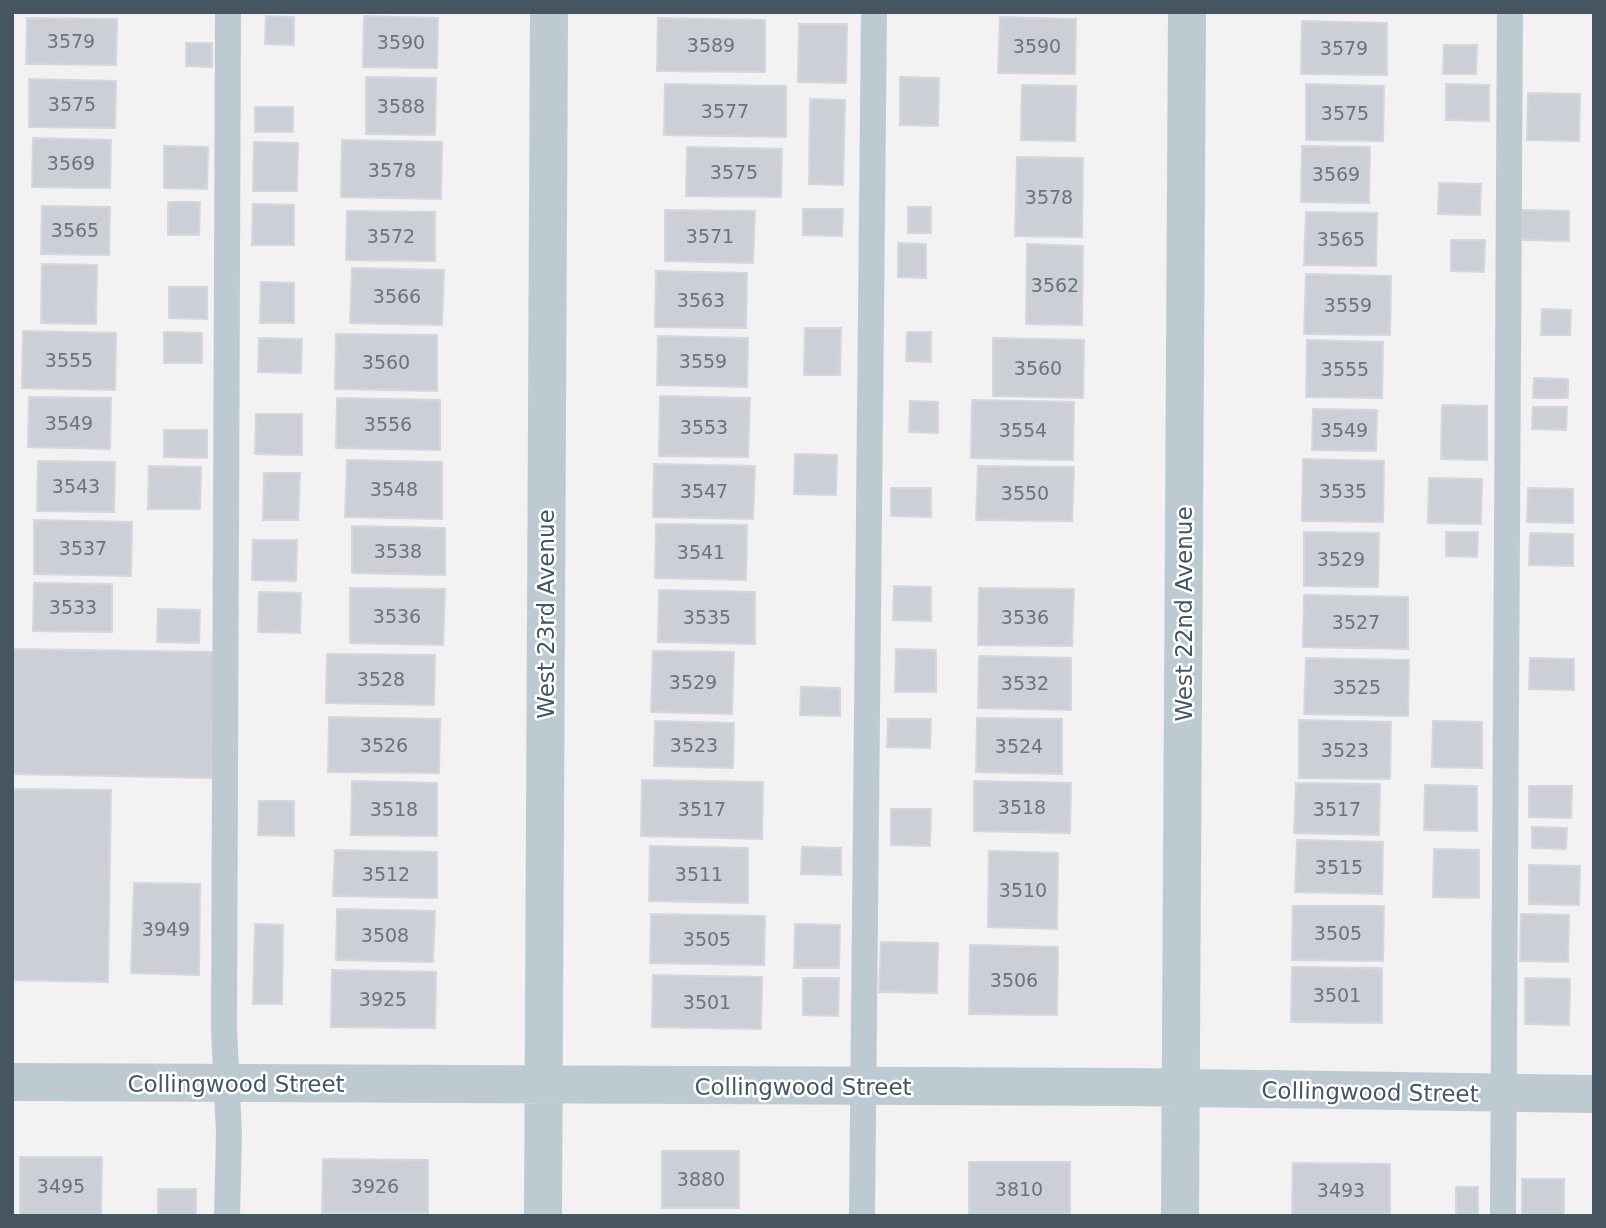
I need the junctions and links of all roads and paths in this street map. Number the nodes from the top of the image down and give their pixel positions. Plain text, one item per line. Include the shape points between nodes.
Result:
1 (229, 12) edge
2 (549, 12) edge
3 (874, 12) edge
4 (1187, 12) edge
5 (1510, 12) edge
6 (12, 1082) edge
7 (226, 1083) junction
8 (544, 1086) junction
9 (862, 1087) junction
10 (1181, 1088) junction
11 (1594, 1094) edge
12 (1503, 1095) junction
13 (228, 1216) edge
14 (543, 1216) edge
15 (862, 1216) edge
16 (1180, 1216) edge
17 (1503, 1216) edge

1 - 7 lane
2 - 8 street, West 23rd Avenue
3 - 9 lane
4 - 10 street, West 22nd Avenue
5 - 12 lane
6 - 7 street, Collingwood Street
7 - 8 street, Collingwood Street
7 - 13 lane
8 - 9 street, Collingwood Street
8 - 14 street, West 23rd Avenue
9 - 10 street, Collingwood Street
9 - 15 lane
10 - 12 street, Collingwood Street
10 - 16 street, West 22nd Avenue
11 - 12 street, Collingwood Street
12 - 17 lane

